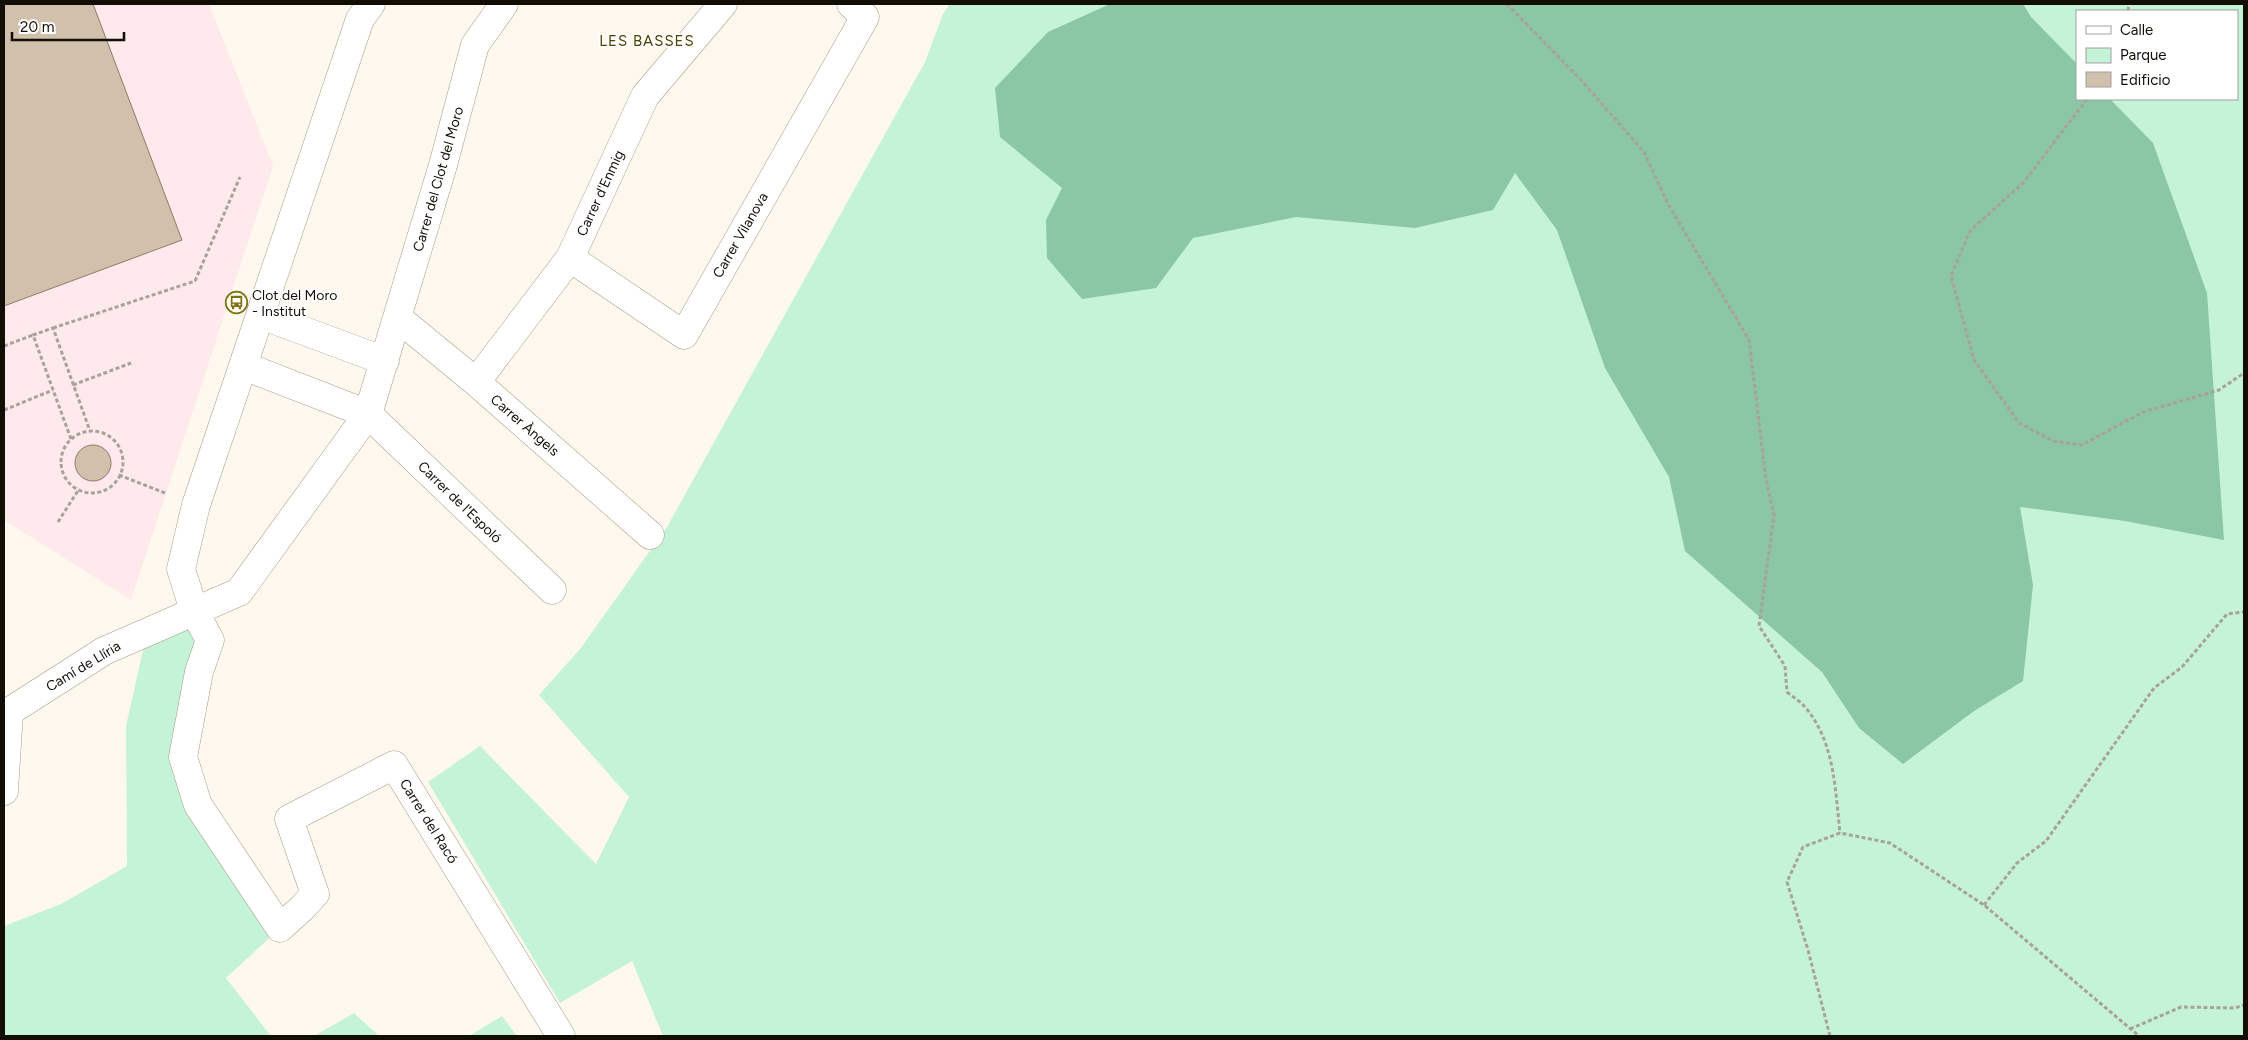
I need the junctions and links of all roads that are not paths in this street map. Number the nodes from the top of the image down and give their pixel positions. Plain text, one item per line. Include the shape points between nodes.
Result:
1 (371, 4) edge
2 (504, 4) edge
3 (723, 4) edge
4 (858, 10) edge
5 (570, 258) junction
6 (261, 315) junction
7 (398, 318) junction
8 (385, 361) junction
9 (244, 366) junction
10 (476, 382) junction
11 (368, 414) junction
12 (650, 535) dead end
13 (552, 590) dead end
14 (194, 611) junction
15 (6, 714) edge
16 (4, 792) edge
17 (561, 1036) edge

1 - 6 street via 360,19
2 - 7 street, Carrer del Clot del Moro via 475,45
3 - 5 street, Carrer d'Enmig via 645,96
4 - 5 street, Carrer Vilanova via 684,334
5 - 10 street, Carrer d'Enmig
6 - 8 street
6 - 9 street
7 - 8 street, Carrer del Clot del Moro
7 - 10 street, Carrer Àngels
8 - 11 street, Carrer del Clot del Moro
9 - 11 street
9 - 14 street via 196,505 181,568
10 - 12 street, Carrer Àngels
11 - 13 street, Carrer de l'Espoló
11 - 14 street, Carrer del Clot del Moro via 239,592
14 - 15 street, Camí de Llíria via 104,651
14 - 17 street, Carrer del Racó via 210,640 199,672 183,757 198,804 280,928 315,894 289,819 394,765
15 - 16 street

